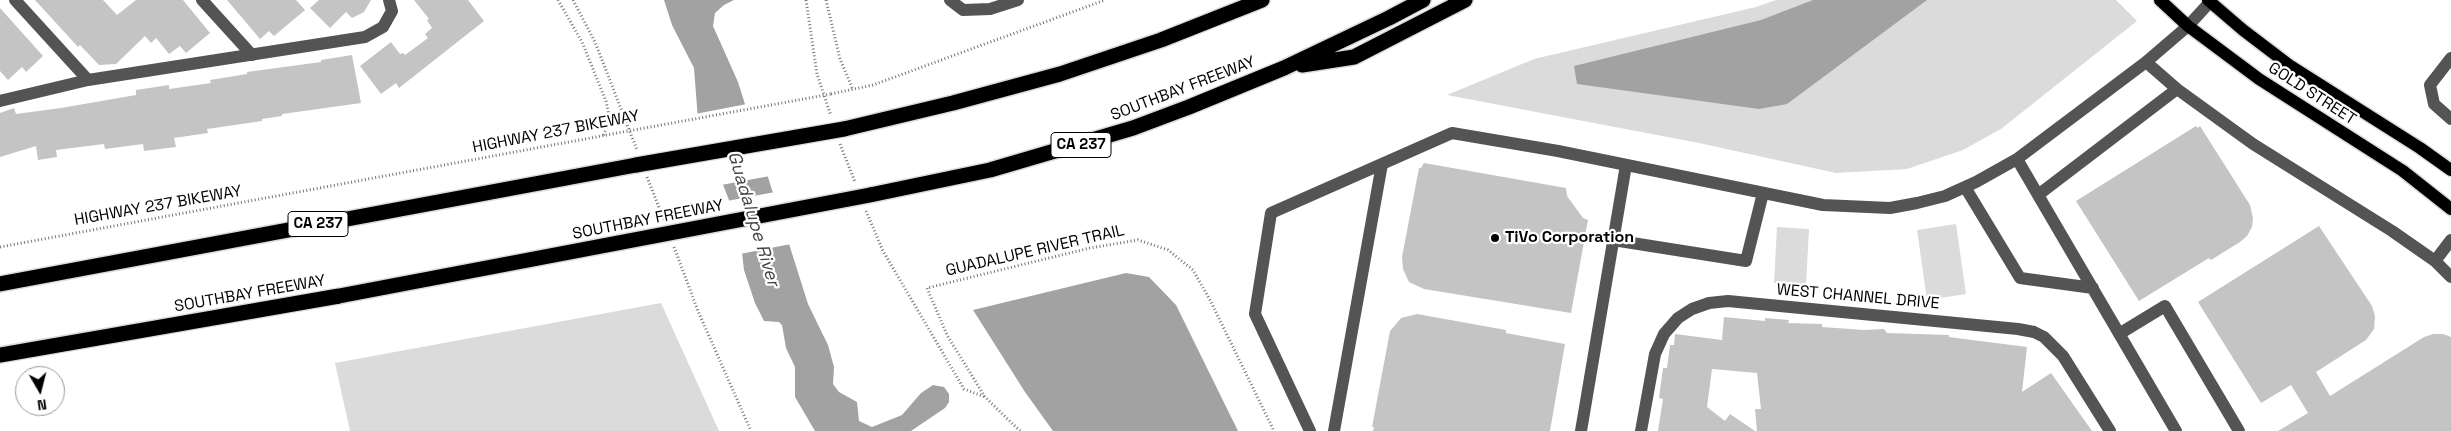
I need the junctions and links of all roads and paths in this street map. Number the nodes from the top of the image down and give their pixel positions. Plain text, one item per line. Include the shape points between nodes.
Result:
1 (15, 0) edge
2 (202, 0) edge
3 (389, 0) edge
4 (558, 0) edge
5 (573, 0) edge
6 (826, 0) edge
7 (950, 0) edge
8 (1018, 0) edge
9 (1105, 0) edge
10 (1423, 0) edge
11 (1465, 0) edge
12 (2160, 0) edge
13 (1260, 1) edge
14 (2209, 1) edge
15 (2188, 26) junction
16 (252, 55) junction
17 (2451, 58) edge
18 (2146, 62) junction
19 (1284, 68) junction
20 (88, 80) junction
21 (2177, 89) junction
22 (853, 90) junction
23 (0, 101) edge
24 (2451, 119) edge
25 (603, 136) junction
26 (2017, 159) junction
27 (640, 163) junction
28 (1382, 164) junction
29 (1626, 165) junction
30 (2451, 170) edge
31 (1965, 187) junction
32 (1763, 193) junction
33 (2038, 196) junction
34 (2451, 208) edge
35 (666, 228) dead end
36 (1613, 240) junction
37 (2451, 240) edge
38 (673, 246) dead end
39 (0, 247) edge
40 (2435, 261) junction
41 (2451, 277) edge
42 (0, 284) edge
43 (2093, 288) junction
44 (2119, 334) junction
45 (0, 355) edge
46 (751, 431) edge
47 (1020, 431) edge
48 (1274, 431) edge
49 (1310, 431) edge
50 (1334, 431) edge
51 (1581, 431) edge
52 (1641, 431) edge
53 (2110, 431) edge
54 (2176, 431) edge
55 (2239, 431) edge

1 - 20 street
2 - 16 street
3 - 16 street via 392,10 383,27 365,37
4 - 25 path via 582,42 606,101 610,122
5 - 27 path via 596,42
6 - 22 path via 840,59
7 - 8 street via 963,10 990,9
9 - 22 path, HIGHWAY 237 BIKEWAY
10 - 19 highway, SOUTHBAY FREEWAY / CA 237
11 - 19 highway via 1354,57
12 - 15 main road, GOLD STREET
13 - 27 highway, CA 237, bridge via 1162,40 1060,74 953,103 844,129
14 - 15 street
14 - 30 main road, GOLD STREET via 2289,64
15 - 18 street
15 - 34 main road, GOLD STREET via 2259,79 2403,171
16 - 20 street
17 - 24 street via 2430,85 2434,104
18 - 21 street
18 - 26 street
19 - 45 highway, SOUTHBAY FREEWAY / CA 237, bridge via 1189,108 1087,143 990,170 339,296
20 - 23 street
21 - 33 street
21 - 40 street via 2253,144 2361,210
22 - 25 path, HIGHWAY 237 BIKEWAY, bridge
25 - 39 path, HIGHWAY 237 BIKEWAY
26 - 31 street
26 - 33 street
27 - 35 path
27 - 42 highway, CA 237
28 - 29 street via 1452,133
28 - 49 street via 1271,213 1255,314
28 - 50 street
29 - 32 street
29 - 36 street
31 - 32 street via 1945,196 1890,208 1823,205
31 - 43 street via 2020,278
32 - 36 street via 1746,261
33 - 43 street
36 - 51 street
37 - 40 street
38 - 46 path
40 - 41 street
43 - 44 street
44 - 54 street
44 - 55 street via 2165,306
47 - 48 path, GUADALUPE RIVER TRAIL via 985,397 947,335 927,288 1090,248 1138,240 1168,250 1193,270
52 - 53 street, WEST CHANNEL DRIVE via 1655,354 1664,334 1678,318 1692,309 1728,301 2034,332 2044,337 2063,356

